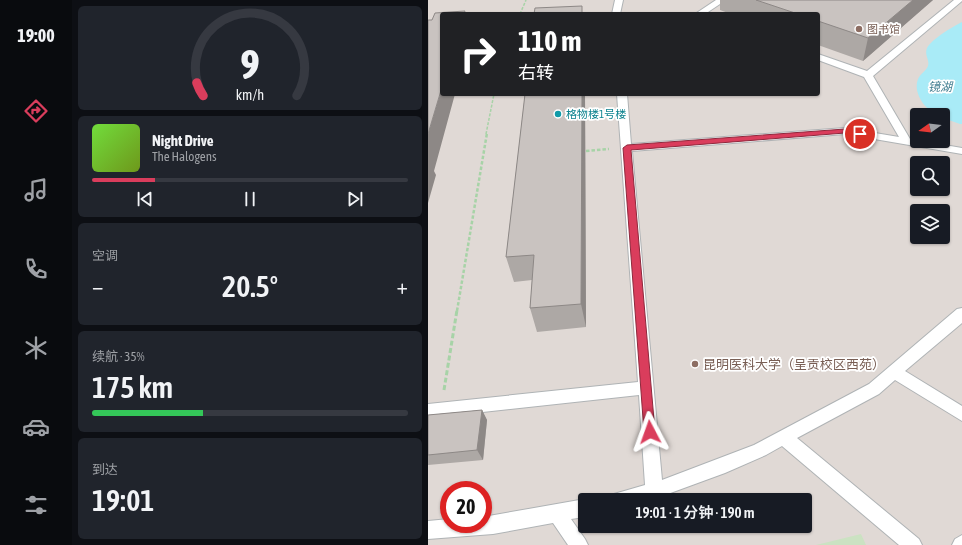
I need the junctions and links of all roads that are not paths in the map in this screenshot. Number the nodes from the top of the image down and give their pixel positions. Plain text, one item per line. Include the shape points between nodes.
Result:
1 (619, 0) edge
2 (722, 0) edge
3 (959, 0) edge
4 (616, 12) edge
5 (701, 12) edge
6 (820, 58) edge
7 (868, 75) junction
8 (622, 96) edge
9 (907, 142) junction
10 (627, 148) junction
11 (962, 151) edge
12 (962, 313) edge
13 (894, 372) junction
14 (646, 388) junction
15 (434, 411) edge
16 (962, 414) edge
17 (783, 437) junction
18 (654, 491) junction
19 (646, 493) edge
20 (578, 510) edge
21 (557, 514) junction
22 (428, 530) edge
23 (579, 545) edge
24 (913, 545) edge

1 - 4 lane
2 - 5 lane
3 - 7 lane
6 - 7 lane
7 - 9 lane
8 - 10 lane
9 - 10 lane via 845,131
9 - 11 lane
10 - 14 lane
12 - 13 lane
13 - 16 lane
13 - 17 lane via 874,389
14 - 15 lane
14 - 18 lane
17 - 18 lane via 719,467
17 - 24 lane
18 - 19 lane
20 - 21 lane
21 - 22 lane via 493,525
21 - 23 lane

